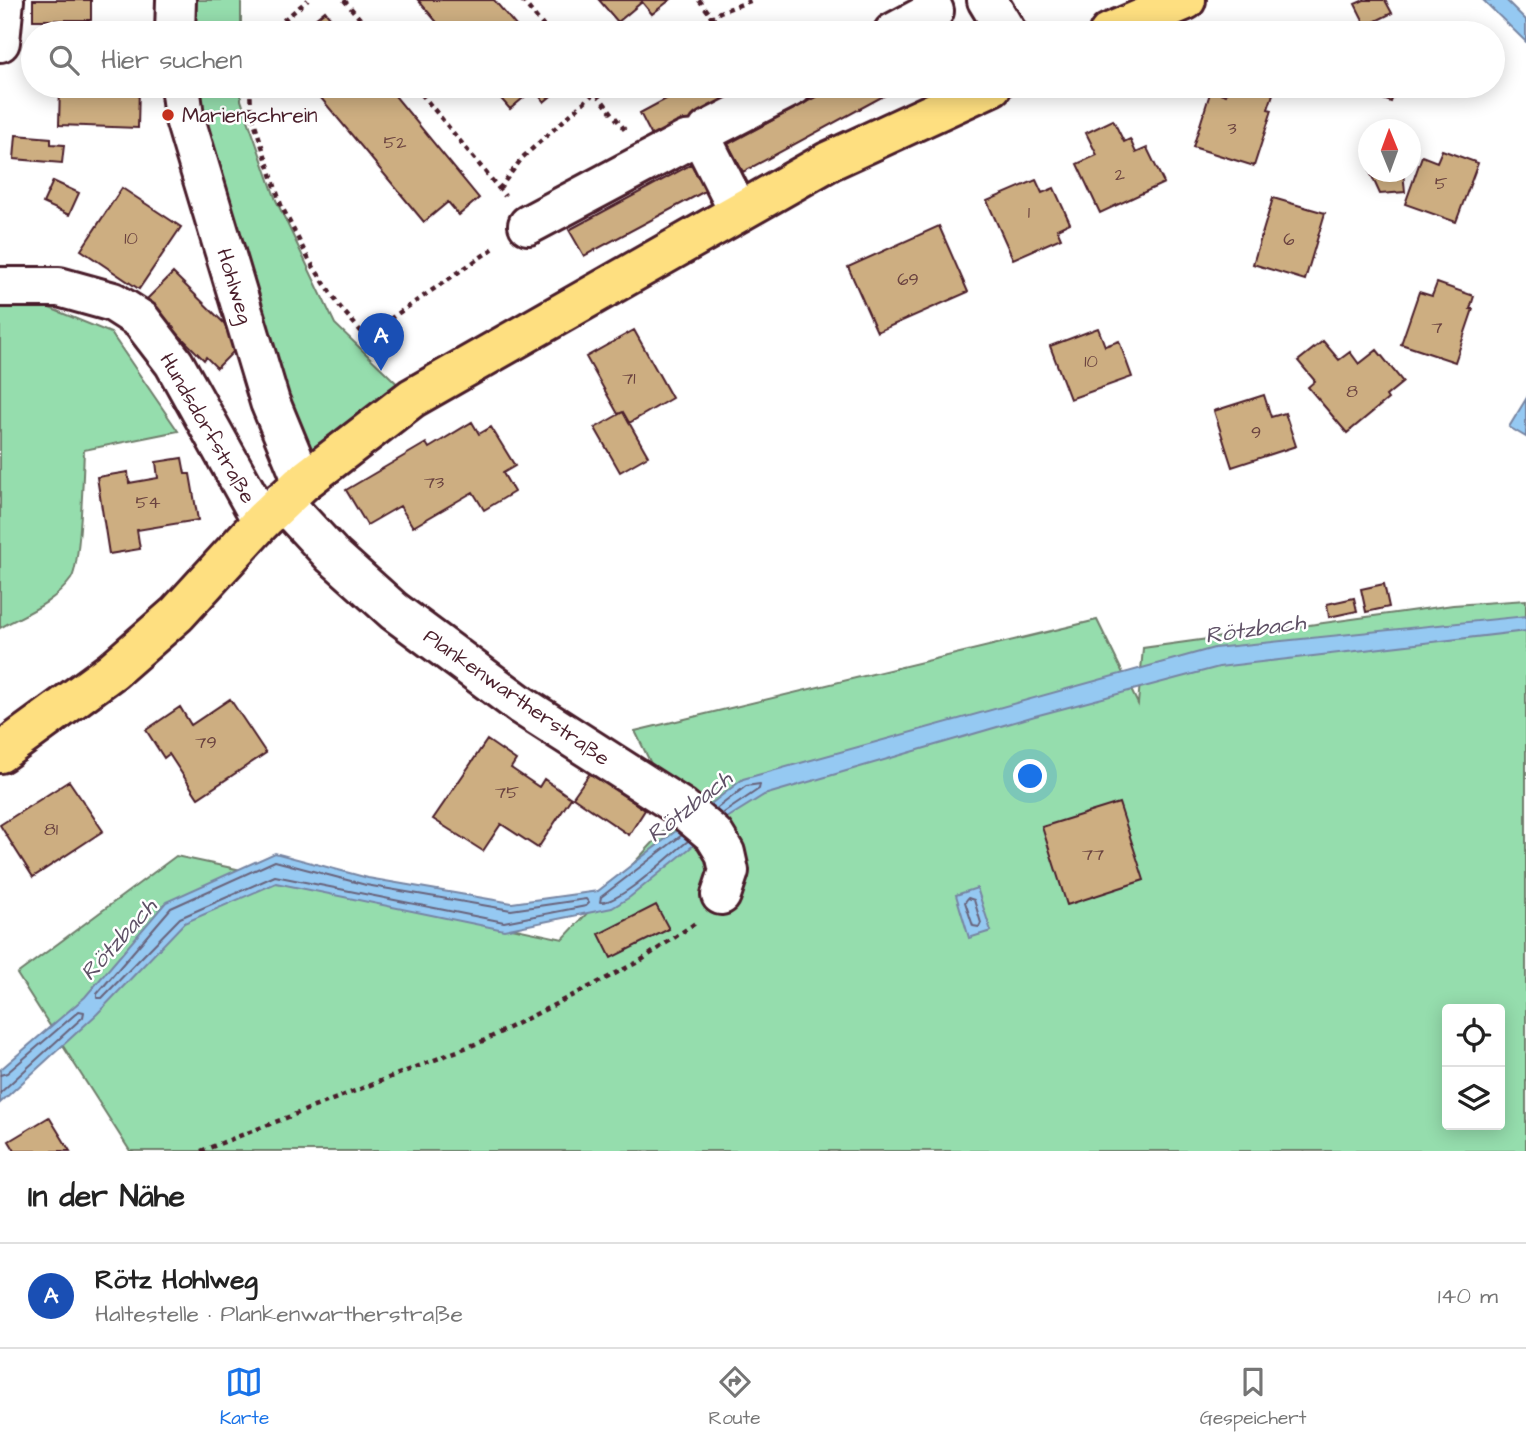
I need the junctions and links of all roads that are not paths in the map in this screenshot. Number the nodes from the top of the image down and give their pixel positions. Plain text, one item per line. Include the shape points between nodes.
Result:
1 (4, 0) edge
2 (176, 0) edge
3 (987, 0) edge
4 (1186, 0) edge
5 (934, 11) dead end
6 (175, 21) edge
7 (915, 21) edge
8 (1000, 21) edge
9 (1138, 21) edge
10 (0, 42) edge
11 (182, 98) edge
12 (770, 98) edge
13 (966, 98) edge
14 (704, 143) junction
15 (739, 212) junction
16 (528, 225) road end
17 (0, 287) edge
18 (283, 501) junction
19 (0, 753) edge
20 (721, 895) road end

1 - 10 street
2 - 6 street
3 - 8 street
4 - 9 main road
5 - 7 street
11 - 18 street, Hohlweg via 270,402
12 - 14 street via 708,130
13 - 15 main road via 829,161
14 - 15 street
14 - 16 street via 687,141
15 - 18 main road via 412,398
17 - 18 street, Hundsdorfstraße via 59,287 113,302 141,320
18 - 19 main road via 177,614 112,671
18 - 20 street, Plankenwartherstraße via 320,543 394,611 521,705 704,825 725,853 729,871

